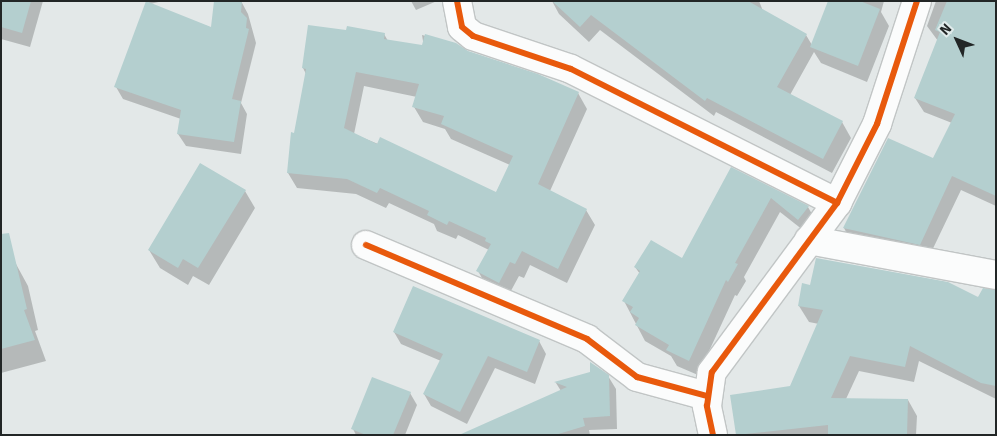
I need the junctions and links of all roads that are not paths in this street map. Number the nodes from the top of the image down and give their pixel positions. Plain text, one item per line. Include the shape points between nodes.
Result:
1 (457, 1) edge
2 (912, 4) edge
3 (837, 203) junction
4 (809, 240) junction
5 (366, 244) dead end
6 (996, 275) edge
7 (707, 396) junction
8 (712, 435) edge

1 - 3 street via 462,28 473,36 572,69
2 - 3 street via 877,124
3 - 4 street
4 - 6 street
4 - 7 street via 712,372
5 - 7 street via 588,339 637,378
7 - 8 street

